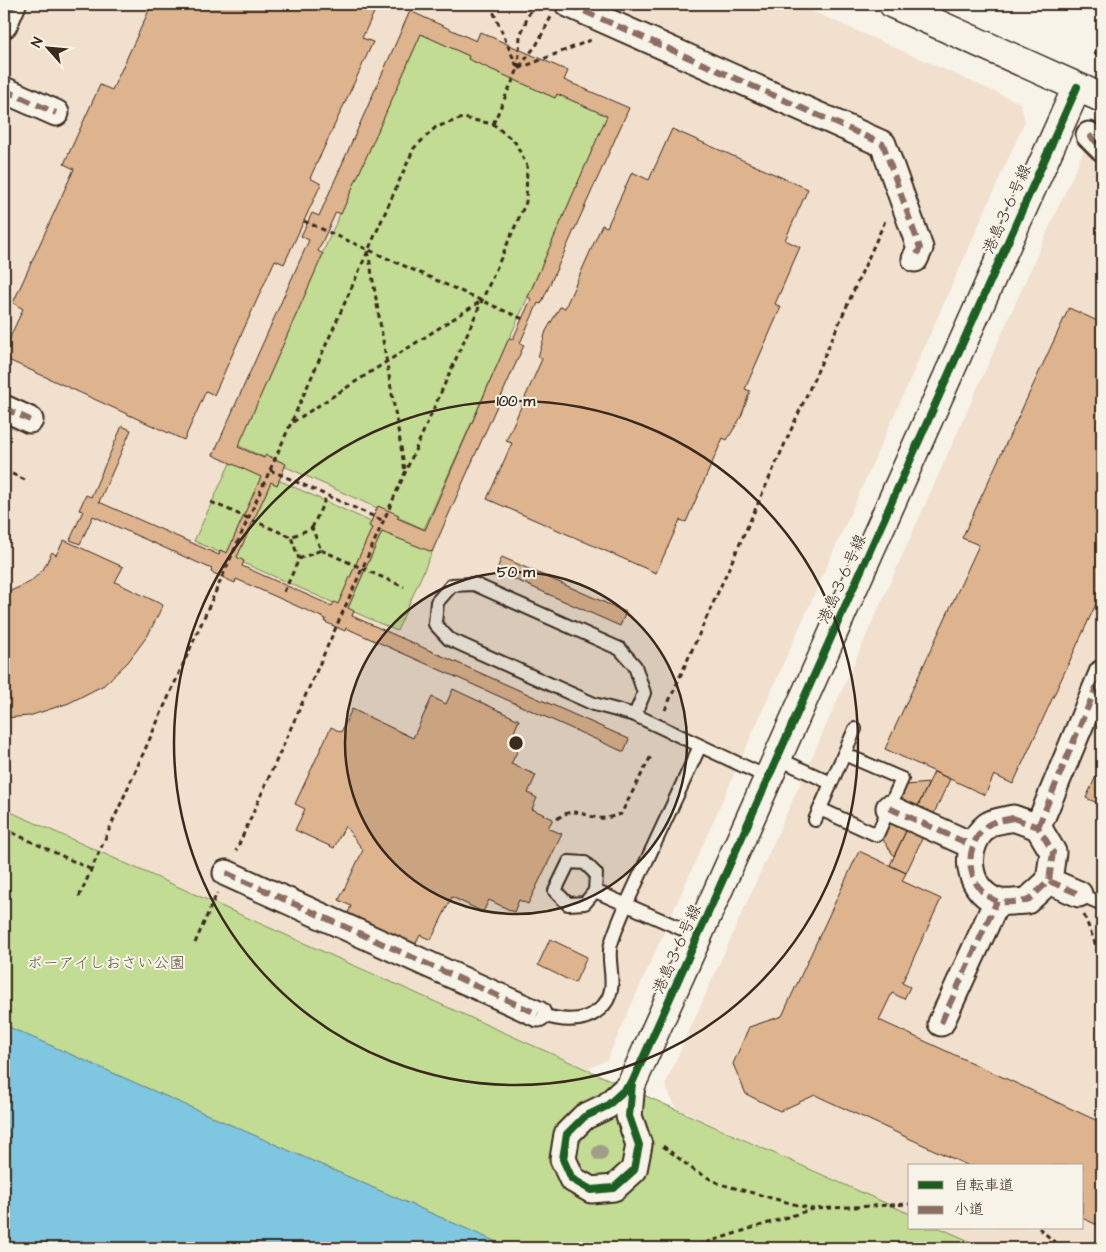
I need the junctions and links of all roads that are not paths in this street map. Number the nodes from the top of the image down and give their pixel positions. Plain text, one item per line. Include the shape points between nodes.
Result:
1 (13, 4) edge
2 (568, 4) edge
3 (893, 4) edge
4 (4, 25) edge
5 (1077, 87) junction
6 (4, 90) edge
7 (1102, 98) edge
8 (56, 113) dead end
9 (915, 258) dead end
10 (4, 408) edge
11 (30, 420) dead end
12 (1102, 673) edge
13 (635, 715) junction
14 (855, 729) dead end
15 (700, 746) junction
16 (844, 754) junction
17 (773, 768) junction
18 (831, 783) junction
19 (889, 808) junction
20 (1038, 827) junction
21 (971, 845) junction
22 (226, 874) road end
23 (1049, 881) junction
24 (595, 891) dead end
25 (1079, 894) joint
26 (997, 901) junction
27 (1102, 904) edge
28 (626, 905) junction
29 (698, 936) junction
30 (538, 1014) joint
31 (940, 1023) dead end
32 (632, 1083) dead end

1 - 4 street
2 - 9 street via 883,144 920,248
3 - 5 street
5 - 7 street
5 - 17 street, 港島３６号線
6 - 8 street
10 - 11 street
12 - 20 street
13 - 13 lane via 644,694 635,666 620,649 474,584 452,585 436,602 435,624 449,639 594,704
13 - 15 lane
14 - 16 lane
15 - 17 lane
15 - 28 lane
16 - 18 lane
16 - 19 lane via 902,779
17 - 18 lane
17 - 29 street, 港島３６号線
18 - 19 lane via 817,814 878,835
19 - 21 street
20 - 21 street via 1013,818 988,825
20 - 23 street via 1053,852
21 - 26 street via 969,868 979,888
22 - 30 street
23 - 25 street
23 - 26 street via 1027,901
24 - 28 lane
25 - 27 lane
26 - 31 street
28 - 29 lane
28 - 30 lane via 610,947 611,991 600,1010 581,1019 559,1020
29 - 32 street, 港島３６号線

